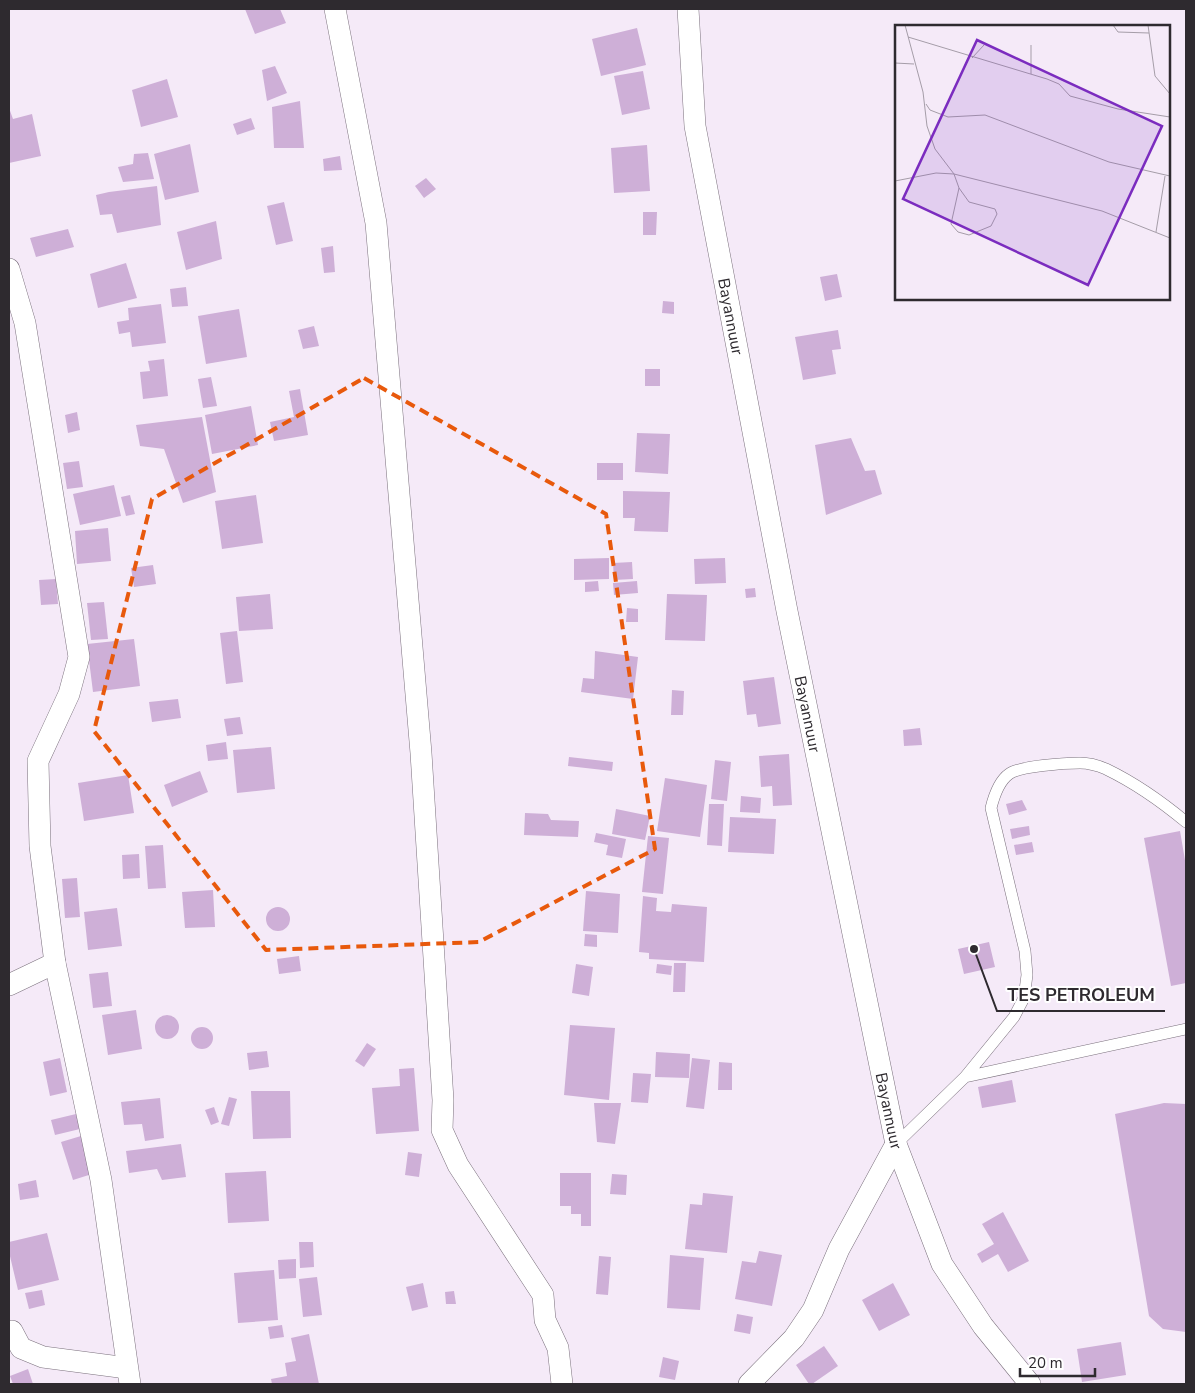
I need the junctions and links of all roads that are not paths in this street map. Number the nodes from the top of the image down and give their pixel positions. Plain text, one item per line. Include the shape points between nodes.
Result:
1 (335, 9) edge
2 (688, 9) edge
3 (9, 269) edge
4 (1186, 822) edge
5 (55, 963) junction
6 (9, 985) edge
7 (1186, 1029) edge
8 (965, 1077) junction
9 (896, 1144) junction
10 (12, 1331) dead end
11 (128, 1376) edge
12 (562, 1384) edge
13 (749, 1384) edge
14 (1030, 1384) edge

1 - 12 street via 376,223 421,753 443,1100 442,1130 458,1165 543,1295 545,1320 558,1348
2 - 9 street, Bayannuur via 695,126 788,616
3 - 5 street via 25,323 79,658 69,694 38,761 40,846
4 - 8 lane via 1160,802 1094,765 1081,763 1021,769 1008,774 994,796 992,808 1025,951 1027,975 1024,998 1014,1018
5 - 6 street
5 - 11 street via 101,1180
7 - 8 lane
8 - 9 lane
9 - 13 street via 839,1250 813,1310 794,1338
9 - 14 street, Bayannuur via 942,1264 984,1326
10 - 11 street via 21,1348 43,1357

